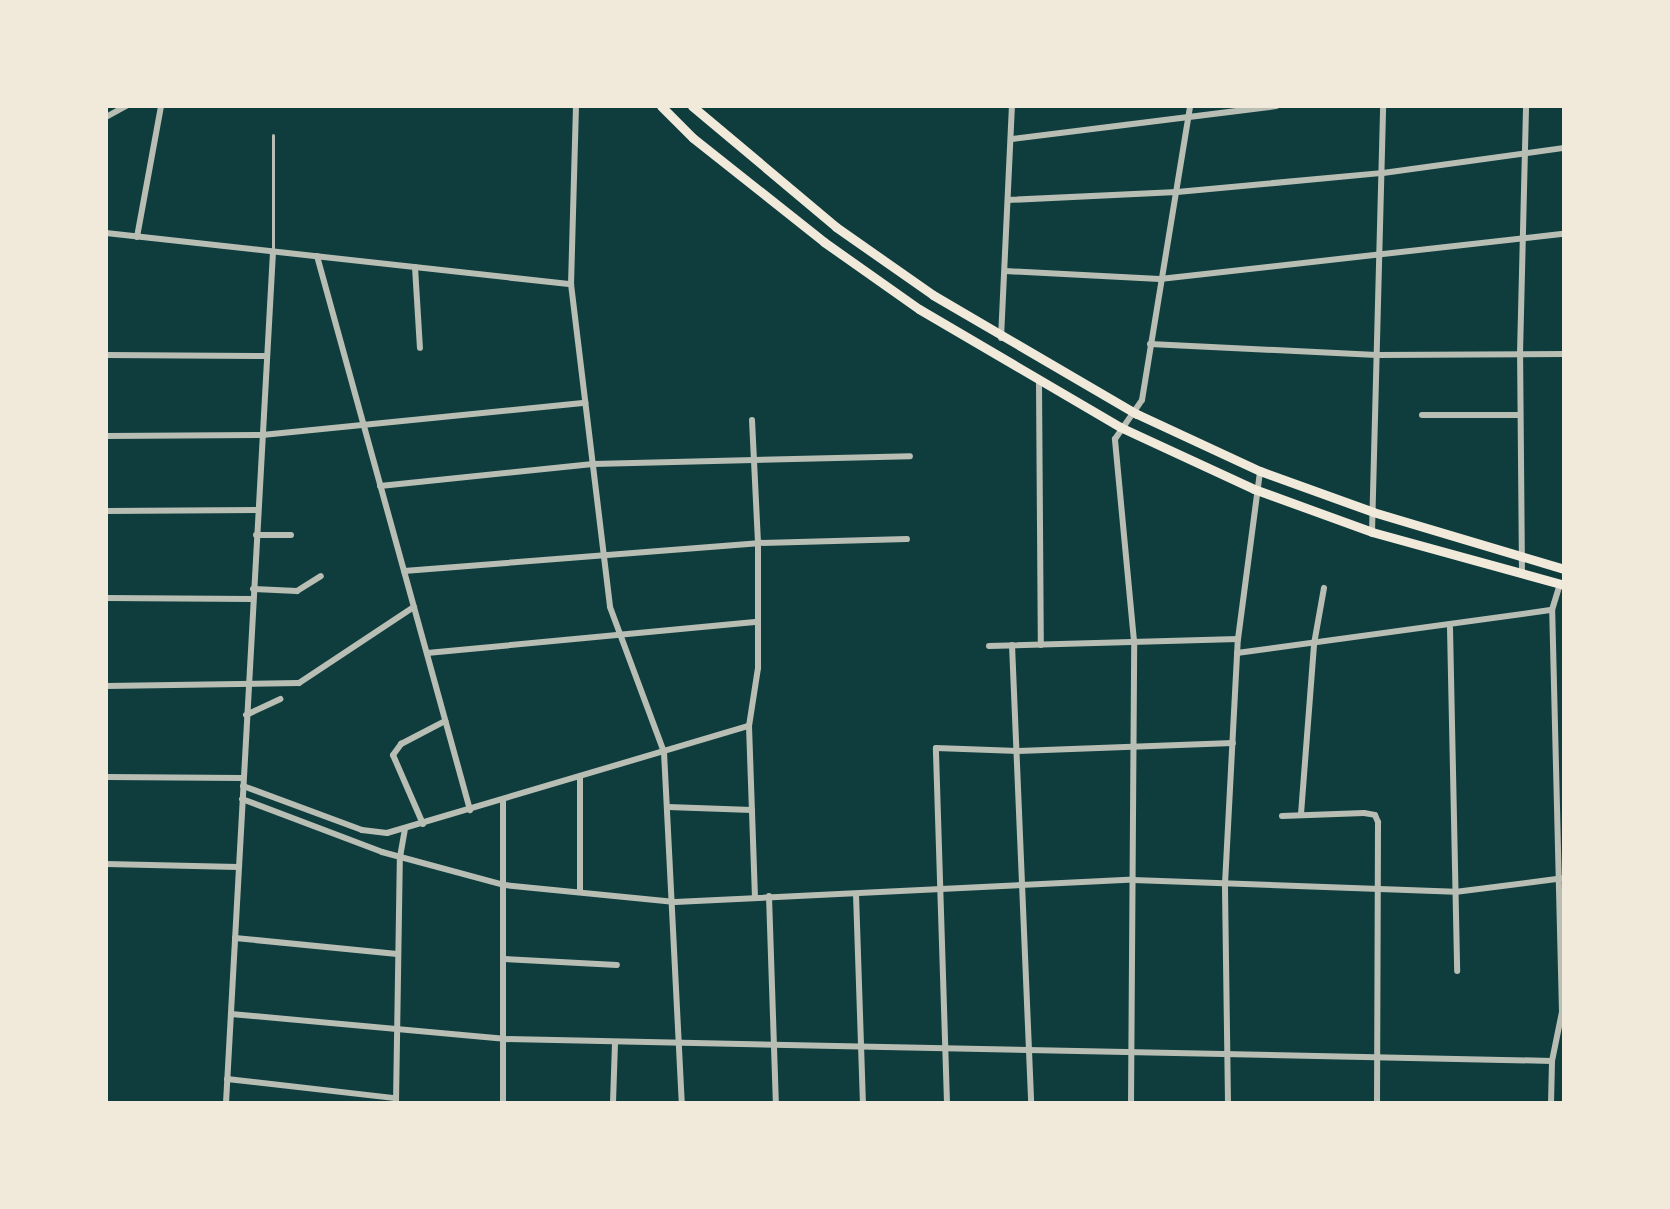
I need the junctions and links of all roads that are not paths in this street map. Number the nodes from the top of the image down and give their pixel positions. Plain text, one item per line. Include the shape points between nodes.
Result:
1 (126, 106) edge
2 (161, 106) edge
3 (576, 106) edge
4 (661, 106) edge
5 (692, 106) edge
6 (1012, 106) edge
7 (1190, 106) edge
8 (1276, 106) edge
9 (1383, 106) edge
10 (1526, 106) edge
11 (106, 117) edge
12 (1189, 117) junction
13 (273, 135) dead end
14 (1012, 139) junction
15 (1564, 148) edge
16 (1525, 153) junction
17 (1383, 173) junction
18 (1177, 192) junction
19 (1008, 200) junction
20 (836, 227) junction
21 (106, 233) edge
22 (1564, 234) edge
23 (137, 237) junction
24 (1522, 239) junction
25 (824, 242) junction
26 (273, 251) junction
27 (1381, 253) junction
28 (317, 256) junction
29 (415, 267) junction
30 (1005, 271) junction
31 (1160, 279) junction
32 (571, 284) junction
33 (1001, 338) junction
34 (1150, 344) junction
35 (420, 348) dead end
36 (1520, 354) junction
37 (1564, 354) edge
38 (106, 355) edge
39 (1377, 355) junction
40 (265, 356) junction
41 (1039, 383) junction
42 (585, 403) junction
43 (1137, 414) junction
44 (1422, 415) dead end
45 (1519, 415) junction
46 (752, 420) dead end
47 (362, 421) junction
48 (1120, 427) junction
49 (262, 435) junction
50 (106, 436) edge
51 (910, 456) dead end
52 (754, 462) junction
53 (593, 464) junction
54 (1260, 471) junction
55 (380, 486) junction
56 (1254, 489) junction
57 (258, 510) junction
58 (106, 511) edge
59 (1373, 512) junction
60 (1372, 532) junction
61 (256, 535) junction
62 (291, 535) dead end
63 (907, 539) dead end
64 (758, 543) junction
65 (603, 555) junction
66 (1522, 556) junction
67 (1564, 569) edge
68 (404, 571) junction
69 (1522, 574) junction
70 (321, 576) dead end
71 (1562, 584) edge
72 (1324, 588) dead end
73 (253, 589) junction
74 (106, 598) edge
75 (253, 599) junction
76 (414, 607) junction
77 (1552, 610) junction
78 (758, 622) junction
79 (1450, 628) junction
80 (620, 633) junction
81 (1238, 639) junction
82 (1134, 641) junction
83 (1314, 644) junction
84 (1012, 645) junction
85 (1041, 645) junction
86 (989, 646) dead end
87 (427, 653) junction
88 (1237, 653) junction
89 (248, 684) junction
90 (106, 686) edge
91 (280, 699) dead end
92 (246, 715) junction
93 (445, 721) junction
94 (749, 726) junction
95 (1233, 743) junction
96 (1134, 744) junction
97 (1018, 751) junction
98 (664, 752) junction
99 (106, 777) edge
100 (580, 777) junction
101 (243, 782) junction
102 (242, 799) junction
103 (503, 800) junction
104 (668, 807) junction
105 (470, 810) junction
106 (752, 810) junction
107 (1301, 814) junction
108 (1282, 816) dead end
109 (423, 824) junction
110 (405, 830) junction
111 (400, 857) junction
112 (106, 864) edge
113 (238, 867) junction
114 (1562, 878) edge
115 (1133, 880) junction
116 (1225, 884) junction
117 (504, 885) junction
118 (1024, 886) junction
119 (939, 888) junction
120 (580, 892) junction
121 (1379, 892) junction
122 (1455, 892) junction
123 (856, 894) junction
124 (769, 896) junction
125 (755, 897) junction
126 (675, 902) junction
127 (235, 938) junction
128 (397, 954) junction
129 (504, 959) junction
130 (617, 965) dead end
131 (1457, 971) dead end
132 (231, 1014) junction
133 (394, 1031) junction
134 (504, 1039) junction
135 (615, 1042) junction
136 (680, 1043) junction
137 (774, 1045) junction
138 (861, 1048) junction
139 (946, 1051) junction
140 (1131, 1051) junction
141 (1030, 1052) junction
142 (1227, 1055) junction
143 (1377, 1058) junction
144 (1552, 1061) junction
145 (227, 1079) junction
146 (396, 1101) edge
147 (226, 1103) edge
148 (503, 1103) edge
149 (613, 1103) edge
150 (682, 1103) edge
151 (776, 1103) edge
152 (863, 1103) edge
153 (947, 1103) edge
154 (1031, 1103) edge
155 (1131, 1103) edge
156 (1228, 1103) edge
157 (1377, 1103) edge
158 (1551, 1103) edge

1 - 11 street
2 - 23 street
3 - 32 street
4 - 25 main road via 693,138
5 - 20 main road
6 - 14 street
7 - 12 street
8 - 12 street
9 - 17 street
10 - 16 street
12 - 14 street
12 - 18 street
13 - 26 lane
14 - 19 street
15 - 16 street
16 - 17 street
16 - 24 street
17 - 18 street
17 - 27 street
18 - 19 street
18 - 31 street
19 - 30 street
20 - 25 main road
20 - 33 main road
21 - 23 street
22 - 24 street
23 - 26 street
24 - 27 street
24 - 36 street
25 - 41 main road
26 - 28 street
26 - 40 street
27 - 31 street
27 - 39 street
28 - 29 street
28 - 47 street
29 - 32 street
29 - 35 street
30 - 31 street
30 - 33 street
31 - 34 street
32 - 42 street
33 - 43 main road
34 - 39 street
34 - 43 street
36 - 37 street
36 - 39 street
36 - 45 street
38 - 40 street
39 - 59 street
40 - 49 street
41 - 48 main road
41 - 85 street
42 - 47 street
42 - 53 street
43 - 48 street
43 - 54 main road
44 - 45 street
45 - 66 street
46 - 52 street
47 - 49 street
47 - 55 street
48 - 56 main road
48 - 82 street via 1115,439 1116,479
49 - 50 street
49 - 57 street
51 - 52 street
52 - 53 street
52 - 64 street
53 - 55 street
53 - 65 street
54 - 56 street
54 - 59 main road
55 - 68 street
56 - 60 main road
56 - 81 street
57 - 58 street
57 - 61 street
59 - 60 street
59 - 66 main road
60 - 69 main road
61 - 62 street
61 - 73 street
63 - 64 street
64 - 65 street
64 - 78 street
65 - 68 street
65 - 80 street via 610,607
66 - 67 main road
66 - 69 street
68 - 76 street
69 - 71 main road
70 - 73 street via 302,590
71 - 77 street
72 - 83 street
73 - 75 street
74 - 75 street
75 - 89 street
76 - 87 street
76 - 89 street via 299,683
77 - 79 street
77 - 114 street
78 - 80 street
78 - 94 street
79 - 83 street
79 - 122 street
80 - 87 street
80 - 98 street
81 - 82 street
81 - 88 street
82 - 85 street
82 - 96 street
83 - 88 street
83 - 107 street
84 - 85 street
84 - 86 street
84 - 97 street
87 - 93 street
88 - 95 street
89 - 90 street
89 - 92 street
91 - 92 street
92 - 101 street
93 - 105 street
93 - 109 street via 401,744 393,755
94 - 98 street
94 - 106 street
95 - 96 street
95 - 116 street
96 - 97 street
96 - 115 street
97 - 118 street
97 - 119 street via 936,748
98 - 100 street
98 - 104 street
99 - 101 street
100 - 103 street
100 - 120 street
101 - 102 street
101 - 110 street via 362,830
102 - 111 street
102 - 113 street
103 - 105 street
103 - 117 street
104 - 106 street
104 - 126 street
105 - 109 street
106 - 125 street
107 - 108 street
107 - 121 street via 1375,815
109 - 110 street
110 - 111 street
111 - 117 street
111 - 128 street
112 - 113 street
113 - 127 street
114 - 122 street
114 - 144 street via 1562,1012
115 - 116 street
115 - 118 street
115 - 140 street
116 - 121 street
116 - 142 street
117 - 120 street
117 - 129 street
118 - 119 street
118 - 141 street
119 - 123 street
119 - 139 street
120 - 126 street
121 - 122 street
121 - 143 street
122 - 131 street
123 - 124 street
123 - 138 street
124 - 125 street
124 - 137 street
125 - 126 street
126 - 136 street
127 - 128 street
127 - 132 street
128 - 133 street
129 - 130 street
129 - 134 street
132 - 133 street
132 - 145 street
133 - 134 street
133 - 146 street
134 - 135 street
134 - 148 street
135 - 136 street
135 - 149 street
136 - 137 street
136 - 150 street
137 - 138 street
137 - 151 street
138 - 139 street
138 - 152 street
139 - 141 street
139 - 153 street
140 - 141 street
140 - 142 street
140 - 155 street
141 - 154 street
142 - 143 street
142 - 156 street
143 - 144 street
143 - 157 street
144 - 158 street
145 - 146 street
145 - 147 street

